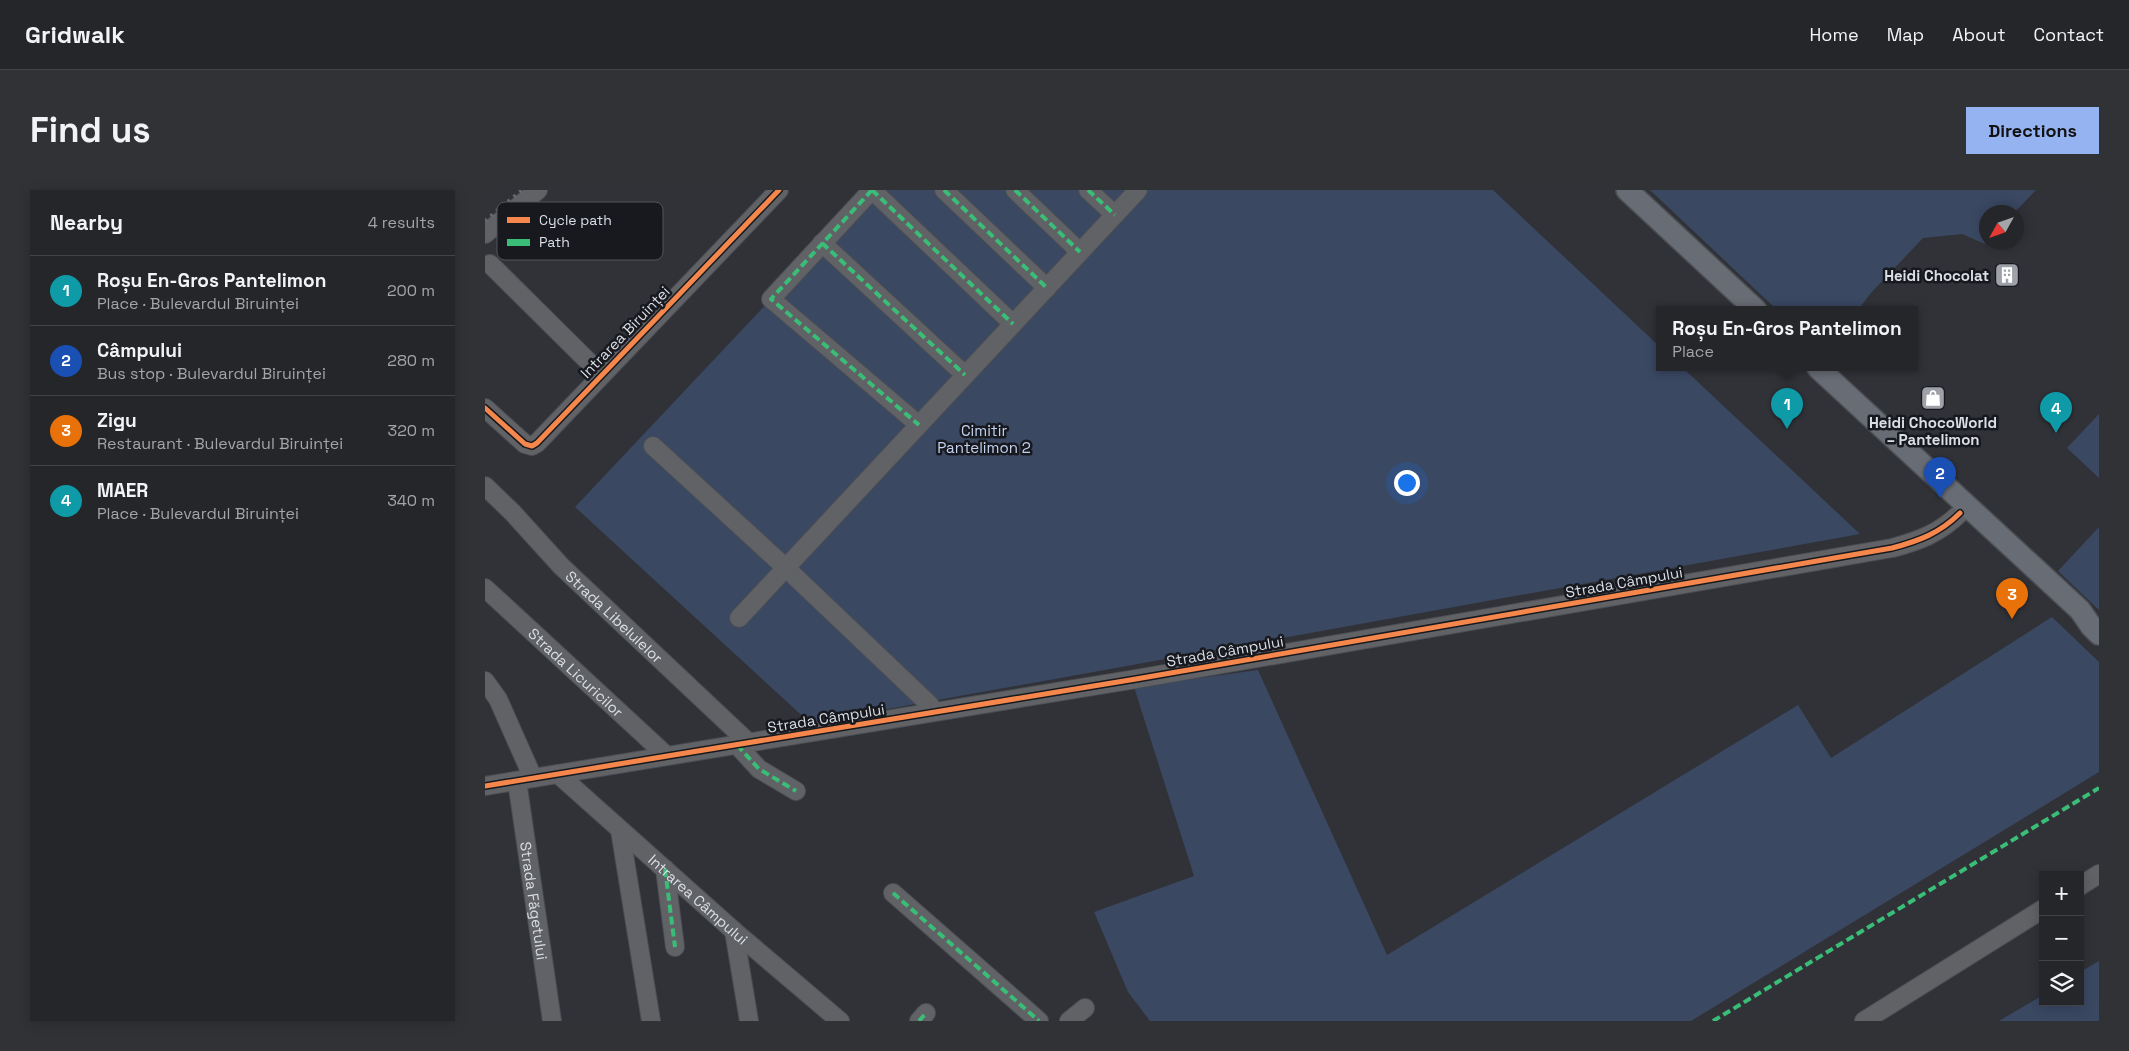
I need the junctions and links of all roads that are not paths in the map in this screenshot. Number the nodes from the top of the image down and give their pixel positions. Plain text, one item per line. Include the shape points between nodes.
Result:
1 (538, 190) edge
2 (779, 190) edge
3 (872, 190) edge
4 (943, 190) edge
5 (1015, 190) edge
6 (1087, 190) edge
7 (1138, 190) edge
8 (1614, 190) edge
9 (1627, 190) edge
10 (524, 202) edge
11 (1115, 215) junction
12 (497, 224) edge
13 (485, 234) edge
14 (822, 244) junction
15 (1080, 252) junction
16 (490, 264) dead end
17 (1047, 288) junction
18 (1739, 306) edge
19 (1752, 306) edge
20 (1013, 324) junction
21 (1807, 371) edge
22 (1821, 371) edge
23 (601, 374) junction
24 (965, 375) junction
25 (485, 408) edge
26 (919, 425) junction
27 (653, 446) dead end
28 (485, 486) edge
29 (1960, 513) junction
30 (786, 568) junction
31 (485, 588) edge
32 (739, 618) dead end
33 (2095, 630) edge
34 (485, 680) edge
35 (930, 705) dead end
36 (743, 744) junction
37 (667, 756) junction
38 (558, 774) junction
39 (525, 779) junction
40 (485, 786) edge
41 (796, 791) dead end
42 (621, 830) junction
43 (665, 869) junction
44 (2099, 874) edge
45 (2084, 883) edge
46 (893, 893) dead end
47 (2039, 912) edge
48 (734, 931) junction
49 (675, 947) dead end
50 (1085, 1008) dead end
51 (553, 1021) edge
52 (651, 1021) edge
53 (749, 1021) edge
54 (840, 1021) edge
55 (1039, 1021) edge
56 (1069, 1021) edge
57 (1864, 1021) edge

1 - 10 street
2 - 23 street, Intrarea Biruinței
3 - 14 street
3 - 20 street
4 - 17 street
5 - 15 street
6 - 11 street
7 - 11 street
8 - 18 main road
9 - 19 main road
11 - 15 street
12 - 13 street
14 - 24 street
14 - 26 street via 771,299
15 - 17 street
16 - 23 street
17 - 20 street
20 - 24 street
21 - 29 main road
22 - 33 main road via 2081,610
23 - 25 street, Intrarea Biruinței via 533,446 525,444
24 - 26 street
26 - 30 street
27 - 30 street
28 - 36 street, Strada Libelulelor via 561,566
29 - 33 main road via 2074,617
29 - 36 street, Strada Câmpului via 1931,535 1892,548 1146,678
30 - 32 street
30 - 35 street
31 - 37 street, Strada Licuricilor
34 - 39 street, Strada Făgetului via 498,699
36 - 37 street, Strada Câmpului
36 - 41 street, Strada Libelulelor via 759,769
37 - 38 street, Strada Câmpului
38 - 39 street, Strada Câmpului
38 - 42 street, Intrarea Câmpului
39 - 40 street, Strada Câmpului
39 - 51 street, Strada Făgetului
42 - 43 street, Intrarea Câmpului
42 - 52 street
43 - 48 street, Intrarea Câmpului
43 - 49 street
44 - 45 street
46 - 55 street
47 - 57 street
48 - 53 street
48 - 54 street, Intrarea Câmpului
50 - 56 street

